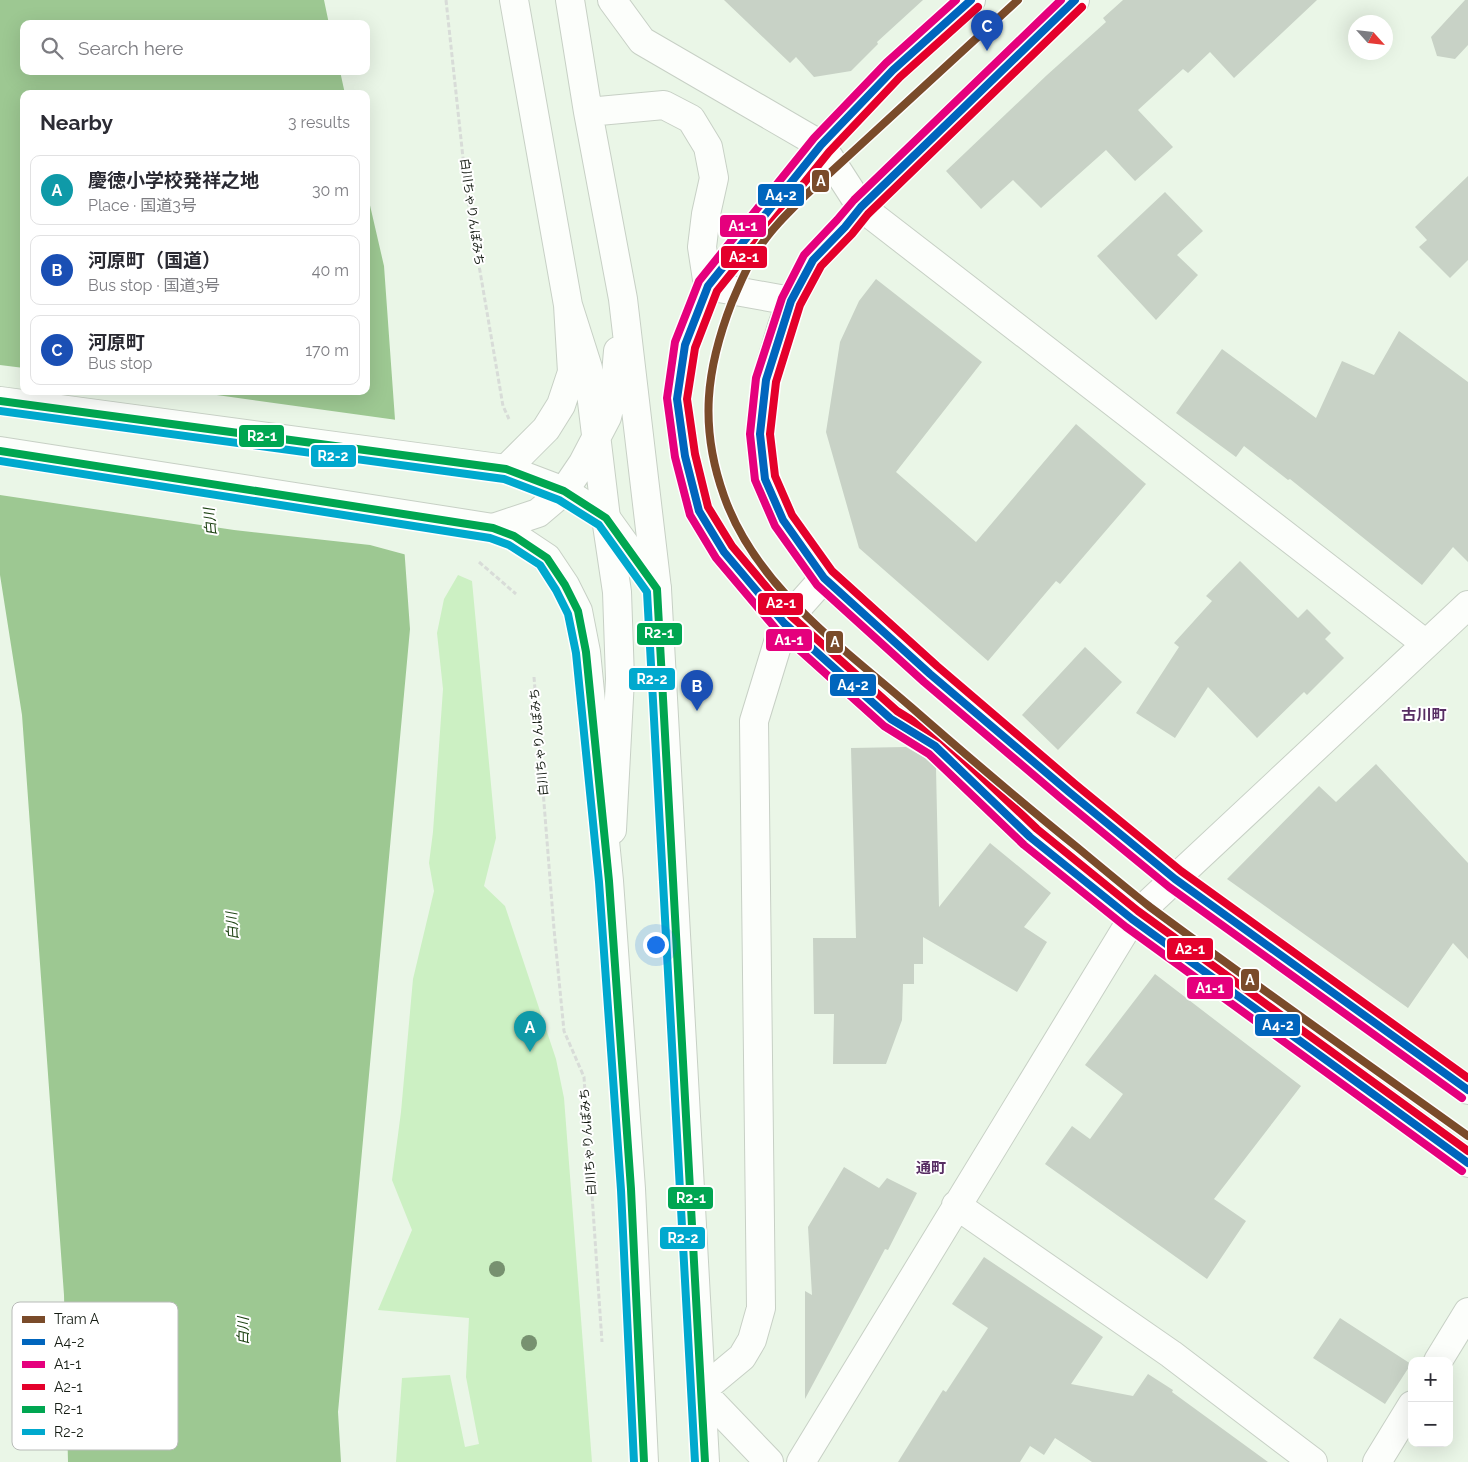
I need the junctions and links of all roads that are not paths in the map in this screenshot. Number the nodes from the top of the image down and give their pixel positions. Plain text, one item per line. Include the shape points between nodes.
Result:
1 (514, 0) edge
2 (570, 0) edge
3 (612, 0) edge
4 (971, 0) edge
5 (1075, 0) edge
6 (588, 112) junction
7 (821, 146) junction
8 (861, 207) junction
9 (708, 286) junction
10 (623, 300) junction
11 (791, 301) junction
12 (568, 305) junction
13 (0, 401) edge
14 (596, 438) junction
15 (0, 451) edge
16 (506, 469) junction
17 (564, 491) junction
18 (606, 518) junction
19 (507, 528) junction
20 (824, 578) junction
21 (657, 589) junction
22 (1468, 606) edge
23 (784, 623) junction
24 (1426, 644) junction
25 (1175, 879) junction
26 (609, 881) junction
27 (1132, 919) junction
28 (1468, 1090) edge
29 (1468, 1163) edge
30 (956, 1205) junction
31 (1468, 1312) edge
32 (1440, 1357) edge
33 (701, 1391) junction
34 (1408, 1411) edge
35 (644, 1462) edge
36 (705, 1462) edge
37 (769, 1462) edge
38 (800, 1462) edge
39 (1313, 1462) edge
40 (1377, 1462) edge

1 - 12 main road
2 - 6 main road
3 - 7 main road via 642,41
4 - 7 main road via 893,70
5 - 8 main road
6 - 9 main road via 664,105 691,120 708,147 714,178 702,247
6 - 10 main road
7 - 8 main road
7 - 9 main road
8 - 11 main road via 813,260
8 - 24 main road
9 - 11 main road
9 - 23 main road via 685,346 677,399 685,456 699,511 724,552
10 - 14 main road via 615,386 607,417
10 - 21 main road
11 - 20 main road via 766,380 760,434 764,478 783,520
12 - 14 main road via 588,368
12 - 16 main road via 572,372 561,404 546,429
13 - 16 main road
14 - 17 main road
14 - 18 main road
15 - 19 main road
16 - 17 main road
17 - 18 main road
17 - 19 main road via 538,513
18 - 21 main road
18 - 26 main road via 617,592 620,679
19 - 26 main road via 547,558 578,611 586,652
20 - 23 main road
20 - 25 main road via 937,680
21 - 33 main road
22 - 24 main road
23 - 27 main road via 891,719 935,746 1030,838
23 - 33 main road via 754,721 761,1308 752,1340 742,1357
24 - 25 main road
25 - 27 main road
25 - 28 main road
26 - 35 main road via 631,1190
27 - 29 main road
27 - 30 main road
30 - 38 main road
30 - 39 main road via 1171,1354
31 - 32 main road
33 - 36 main road
33 - 37 main road
34 - 40 main road

